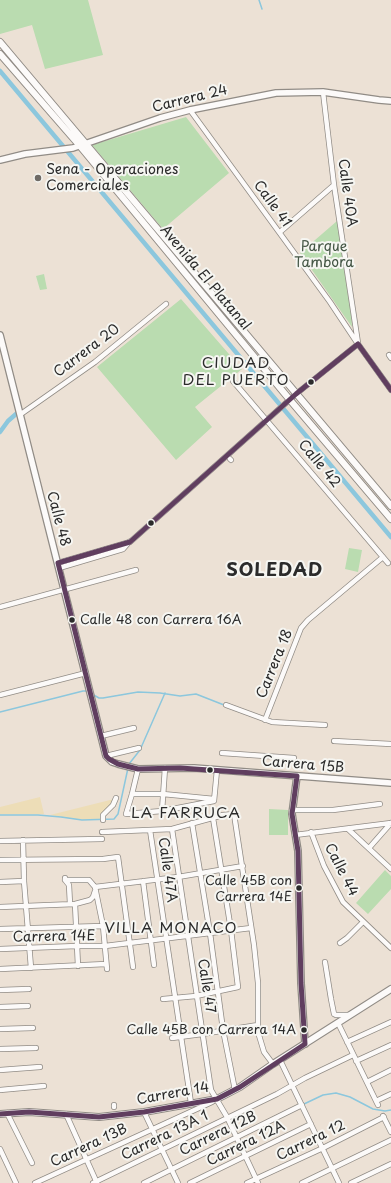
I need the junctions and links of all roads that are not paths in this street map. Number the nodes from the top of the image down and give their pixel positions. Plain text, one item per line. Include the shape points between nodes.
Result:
1 (0, 42) edge
2 (0, 54) edge
3 (322, 92) junction
4 (391, 101) edge
5 (190, 110) junction
6 (83, 145) junction
7 (0, 160) edge
8 (334, 185) junction
9 (280, 232) junction
10 (166, 304) dead end
11 (0, 335) edge
12 (358, 344) junction
13 (233, 381) dead end
14 (391, 390) edge
15 (296, 394) junction
16 (289, 401) junction
17 (21, 414) junction
18 (267, 420) junction
19 (391, 506) edge
20 (391, 519) edge
21 (383, 557) junction
22 (388, 563) dead end
23 (59, 566) junction
24 (136, 570) dead end
25 (64, 589) junction
26 (0, 607) edge
27 (86, 673) junction
28 (0, 695) edge
29 (226, 705) dead end
30 (265, 720) junction
31 (325, 725) dead end
32 (134, 728) dead end
33 (101, 736) junction
34 (334, 741) dead end
35 (391, 744) edge
36 (139, 748) dead end
37 (222, 753) dead end
38 (106, 756) junction
39 (294, 758) dead end
40 (165, 768) junction
41 (138, 769) junction
42 (217, 770) junction
43 (297, 776) junction
44 (391, 783) edge
45 (132, 794) junction
46 (163, 794) junction
47 (116, 798) dead end
48 (214, 800) junction
49 (380, 804) dead end
50 (292, 810) junction
51 (162, 811) junction
52 (213, 818) junction
53 (103, 820) dead end
54 (192, 823) junction
55 (391, 823) edge
56 (172, 829) junction
57 (348, 829) junction
58 (150, 830) junction
59 (102, 832) dead end
60 (311, 832) junction
61 (295, 835) junction
62 (102, 839) dead end
63 (23, 840) junction
64 (0, 841) edge
65 (368, 848) junction
66 (0, 860) edge
67 (24, 860) junction
68 (243, 866) junction
69 (391, 868) edge
70 (221, 870) junction
71 (200, 873) junction
72 (178, 877) junction
73 (157, 879) junction
74 (24, 881) junction
75 (143, 881) junction
76 (0, 882) edge
77 (122, 884) junction
78 (95, 889) junction
79 (73, 904) junction
80 (27, 906) junction
81 (0, 907) edge
82 (363, 922) junction
83 (76, 926) junction
84 (103, 926) junction
85 (28, 927) junction
86 (251, 928) junction
87 (0, 929) edge
88 (231, 930) junction
89 (210, 933) junction
90 (187, 936) junction
91 (166, 939) junction
92 (150, 942) junction
93 (340, 943) dead end
94 (129, 944) junction
95 (77, 946) junction
96 (105, 946) junction
97 (29, 948) junction
98 (391, 948) edge
99 (0, 949) edge
100 (326, 962) dead end
101 (154, 965) dead end
102 (78, 966) junction
103 (133, 967) dead end
104 (31, 968) junction
105 (0, 969) edge
106 (29, 989) dead end
107 (391, 989) edge
108 (0, 990) edge
109 (218, 992) junction
110 (196, 996) junction
111 (175, 998) junction
112 (163, 999) dead end
113 (28, 1006) dead end
114 (0, 1007) edge
115 (351, 1015) junction
116 (391, 1022) edge
117 (338, 1023) junction
118 (258, 1024) junction
119 (33, 1028) dead end
120 (0, 1029) edge
121 (223, 1030) junction
122 (202, 1034) junction
123 (180, 1037) junction
124 (172, 1038) dead end
125 (347, 1042) junction
126 (305, 1044) junction
127 (391, 1045) edge
128 (36, 1048) dead end
129 (0, 1049) edge
130 (353, 1054) junction
131 (280, 1060) junction
132 (356, 1061) junction
133 (273, 1064) junction
134 (40, 1067) dead end
135 (0, 1070) edge
136 (391, 1070) edge
137 (367, 1082) junction
138 (44, 1086) dead end
139 (293, 1086) junction
140 (0, 1090) edge
141 (235, 1090) junction
142 (391, 1094) edge
143 (217, 1099) junction
144 (191, 1103) junction
145 (302, 1105) junction
146 (144, 1112) junction
147 (7, 1113) junction
148 (0, 1114) edge
149 (66, 1114) junction
150 (227, 1117) junction
151 (311, 1124) junction
152 (152, 1128) junction
153 (391, 1132) edge
154 (237, 1138) junction
155 (391, 1140) edge
156 (323, 1148) junction
157 (0, 1149) edge
158 (162, 1149) junction
159 (246, 1156) junction
160 (85, 1159) junction
161 (32, 1163) dead end
162 (391, 1164) edge
163 (333, 1168) junction
164 (171, 1169) junction
165 (257, 1181) edge
166 (16, 1183) edge
167 (35, 1183) edge
168 (96, 1183) edge
169 (144, 1183) edge
170 (178, 1183) edge
171 (190, 1183) edge
172 (247, 1183) edge
173 (302, 1183) edge
174 (339, 1183) edge
175 (351, 1183) edge

1 - 6 main road, Avenida El Platanal
2 - 6 main road, Avenida El Platanal
3 - 4 street, Carrera 24
3 - 5 street, Carrera 24 via 276,93
3 - 8 street, Calle 40A
5 - 6 street, Carrera 24
5 - 9 street, Calle 41
6 - 7 street, Carrera 24
6 - 15 main road, Avenida El Platanal
6 - 16 main road, Avenida El Platanal
8 - 9 street
8 - 12 street, Calle 40A
9 - 12 street, Calle 41
10 - 17 street, Carrera 20 via 95,362
11 - 17 street, Calle 48
12 - 14 street, Calle 41
12 - 15 street
13 - 18 street, Calle 42
15 - 16 street
15 - 19 main road, Avenida El Platanal
16 - 18 street
16 - 20 main road, Avenida El Platanal
17 - 23 street, Calle 48 via 41,503
18 - 21 street, Calle 42
18 - 23 street via 127,544
21 - 22 street, Calle 42
21 - 30 street, Carrera 18 via 301,628
23 - 25 street, Calle 48
24 - 25 street
25 - 26 street
25 - 27 street, Calle 48
27 - 28 street
27 - 33 street, Calle 48
29 - 30 street
30 - 31 street
32 - 33 street
33 - 38 street, Calle 48
34 - 35 street
36 - 38 street
37 - 39 street
38 - 41 street, Carrera 15B via 112,762
40 - 41 street, Carrera 15B
40 - 42 street, Carrera 15B
40 - 46 street
41 - 45 street
42 - 43 street, Carrera 15B
42 - 48 street
43 - 44 street, Carrera 15B
43 - 50 street
45 - 46 street
45 - 51 street via 126,814
46 - 48 street
46 - 51 street
47 - 53 street via 103,815
48 - 51 street
49 - 50 street via 333,810
50 - 61 street
52 - 54 street
52 - 68 street via 234,814
52 - 70 street
54 - 56 street
54 - 71 street
55 - 57 street
55 - 65 street
56 - 58 street
56 - 72 street, Calle 47
57 - 60 street
57 - 65 street
58 - 59 street
58 - 73 street, Calle 47A
60 - 61 street
60 - 82 street, Calle 44 via 324,866 343,902
61 - 126 street
62 - 63 street
63 - 64 street
63 - 67 street
65 - 69 street
66 - 67 street
67 - 74 street
67 - 77 street via 118,857
68 - 70 street
68 - 86 street
70 - 71 street
70 - 88 street
71 - 72 street
71 - 89 street
72 - 73 street
72 - 90 street, Calle 47
73 - 75 street
73 - 91 street, Calle 47A
74 - 76 street
74 - 80 street
75 - 77 street
75 - 92 street
77 - 78 street
77 - 94 street
78 - 79 street via 90,900
78 - 79 street via 90,880 65,879
78 - 84 street
79 - 80 street
79 - 83 street
80 - 81 street
80 - 85 street
82 - 93 street
82 - 98 street, Calle 44
83 - 84 street
83 - 85 street
83 - 95 street
84 - 96 street
85 - 87 street
85 - 97 street
86 - 88 street, Carrera 14E
86 - 118 street via 258,983
88 - 89 street, Carrera 14E
88 - 109 street via 237,988
89 - 90 street, Carrera 14E
89 - 109 street
90 - 91 street, Carrera 14E
90 - 110 street, Calle 47
91 - 92 street, Carrera 14E
91 - 111 street, Calle 47A
92 - 94 street, Carrera 14E
92 - 101 street
94 - 96 street, Carrera 14E
94 - 103 street
95 - 96 street, Carrera 14E
95 - 97 street, Carrera 14E
95 - 102 street
96 - 102 street via 106,966
97 - 99 street, Carrera 14E
97 - 104 street
100 - 115 street via 334,1014
102 - 104 street
104 - 105 street
106 - 108 street
107 - 115 main road, Carrera 14
109 - 110 street
109 - 121 street
110 - 111 street
110 - 122 street, Calle 47
111 - 112 street
111 - 123 street, Calle 47A
113 - 114 street
115 - 117 main road, Carrera 14
116 - 125 street
117 - 125 street
117 - 126 main road, Carrera 14
118 - 121 street
118 - 133 street via 263,1050
119 - 120 street
121 - 122 street
121 - 141 street
122 - 123 street
122 - 143 street, Calle 47 via 211,1090
123 - 124 street
123 - 144 street, Calle 47A
125 - 130 street
126 - 131 main road, Carrera 14
127 - 132 street
128 - 129 street
130 - 132 street
130 - 139 street, Carrera 13A 1
131 - 133 main road, Carrera 14
131 - 139 street
132 - 137 street
133 - 141 main road, Carrera 14
134 - 135 street
136 - 137 street
137 - 142 street via 377,1103
138 - 140 street
139 - 145 street
139 - 150 street, Carrera 13A 1
141 - 143 main road, Carrera 14
143 - 144 main road, Carrera 14
143 - 150 street, Calle 47
143 - 152 street, Carrera 13B
144 - 146 main road, Carrera 14
145 - 151 street
145 - 154 street, Carrera 12B
146 - 149 main road, Carrera 14 via 99,1117
146 - 152 street
147 - 148 main road, Carrera 14
147 - 149 main road, Carrera 14
147 - 161 street
149 - 160 street
150 - 154 street, Calle 47
150 - 158 street, Carrera 13A 1
151 - 156 street
151 - 159 street, Carrera 12A
152 - 158 street
152 - 160 street, Carrera 13B
153 - 156 street, Carrera 12 via 384,1116
154 - 159 street, Calle 47
154 - 164 street, Carrera 12B
155 - 163 street
156 - 163 street
156 - 165 street, Carrera 12
157 - 166 street
158 - 164 street
158 - 168 street, Carrera 13A 1
159 - 165 street, Calle 47
159 - 171 street, Carrera 12A
160 - 167 street, Carrera 13B
160 - 168 street
162 - 175 street
163 - 173 street
163 - 174 street
164 - 169 street, Carrera 12B
164 - 170 street
165 - 172 street, Carrera 12

